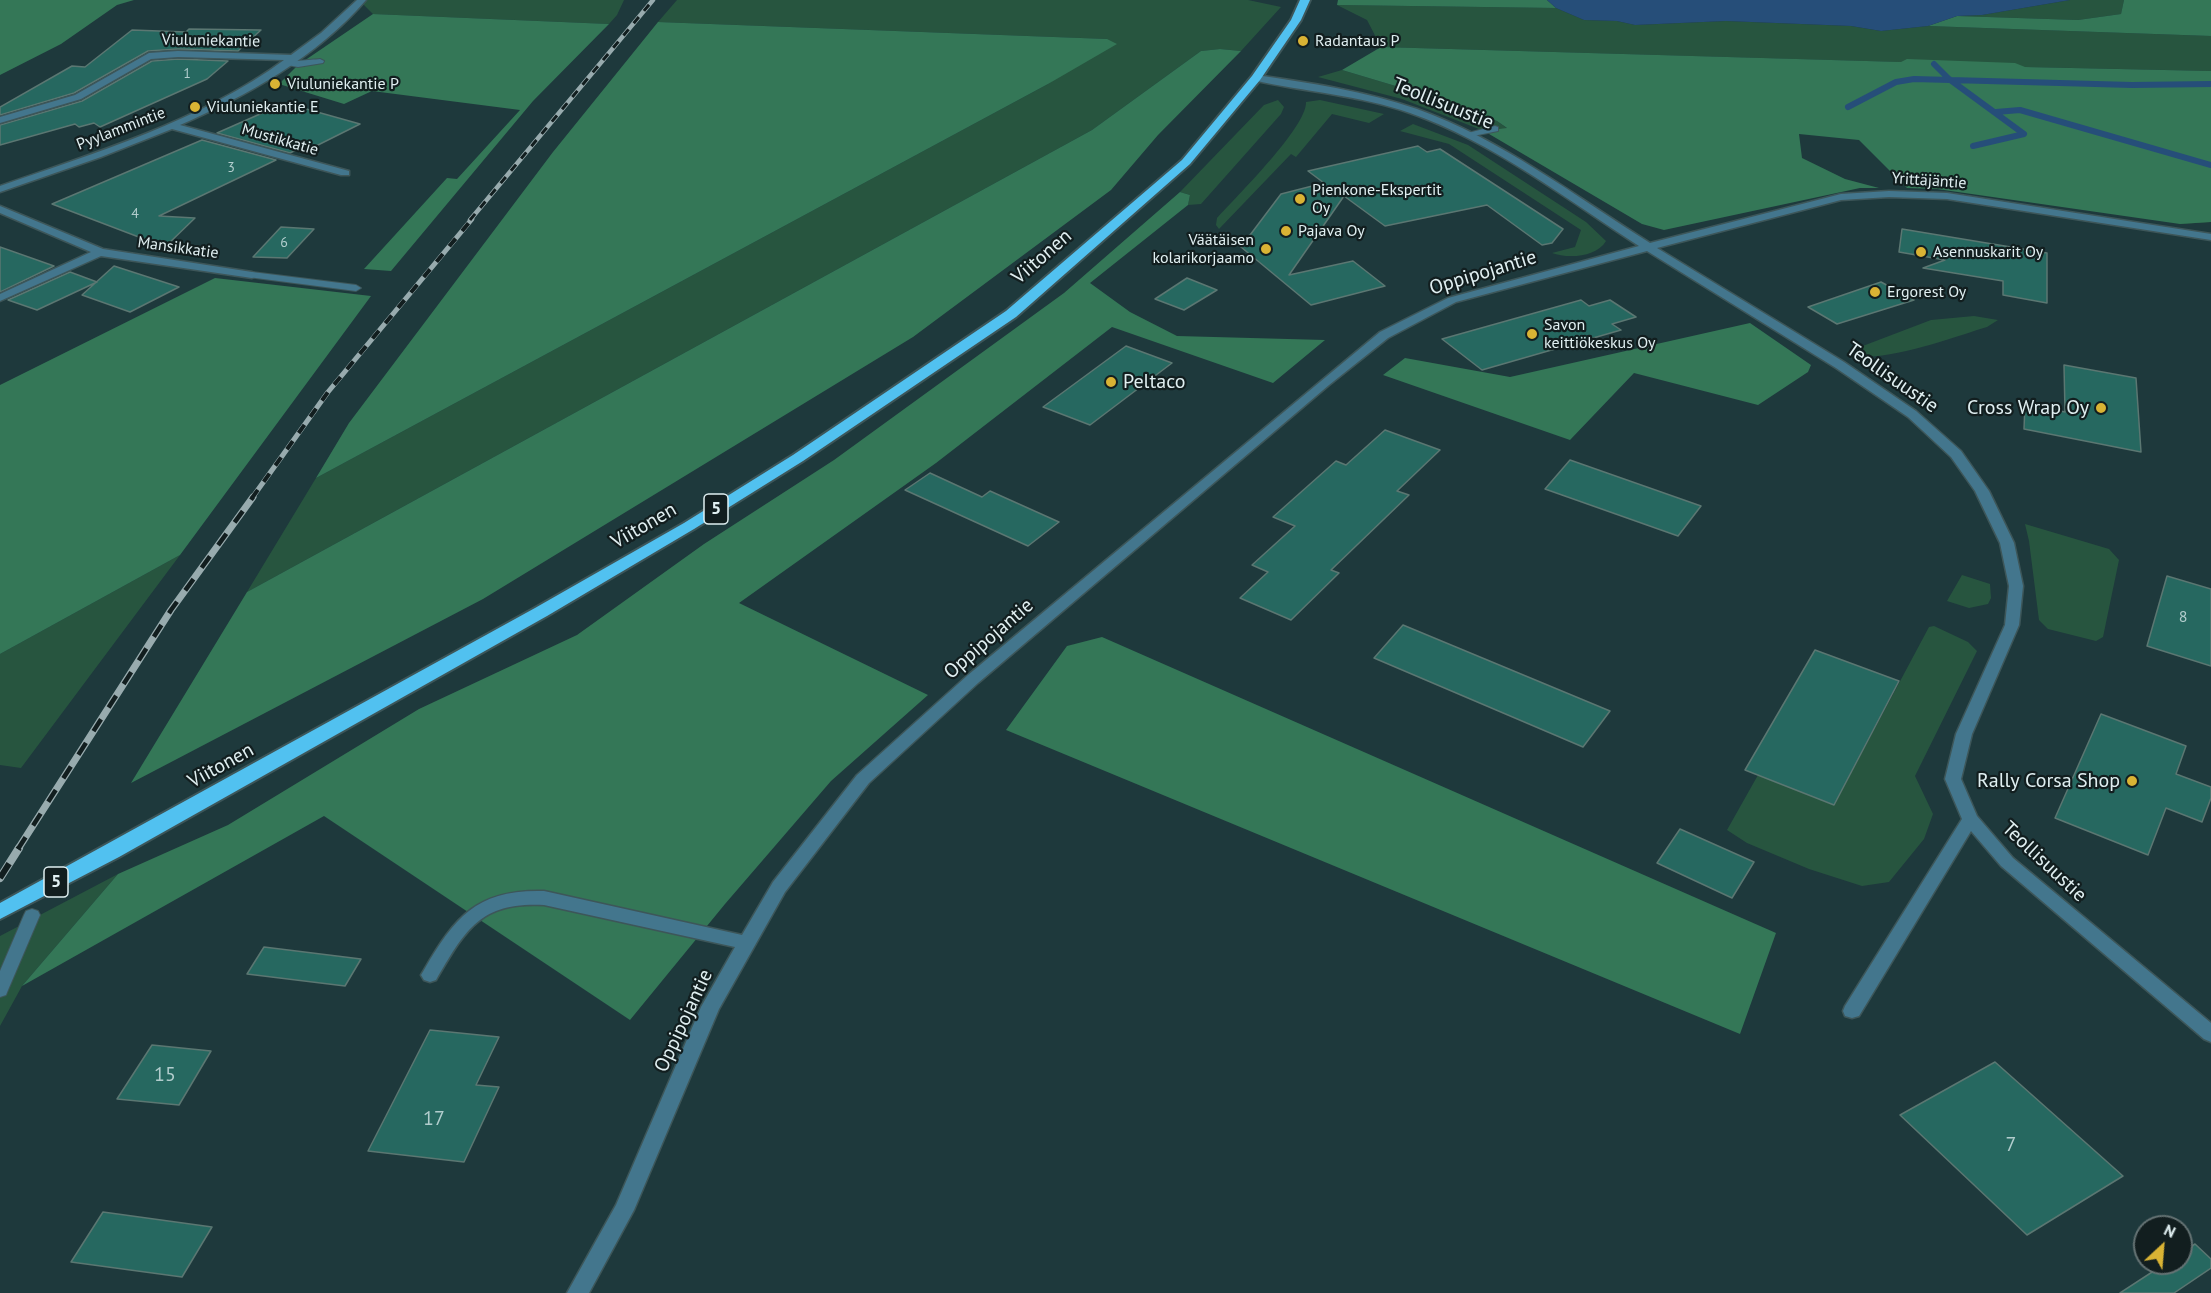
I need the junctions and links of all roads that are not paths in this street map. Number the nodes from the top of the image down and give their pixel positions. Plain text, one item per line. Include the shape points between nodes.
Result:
1 (362, 0) edge
2 (1305, 0) edge
3 (289, 61) junction
4 (320, 61) dead end
5 (1256, 78) junction
6 (0, 120) edge
7 (173, 126) junction
8 (1495, 129) dead end
9 (1468, 134) junction
10 (345, 173) dead end
11 (0, 189) edge
12 (0, 209) edge
13 (2211, 237) edge
14 (1648, 247) junction
15 (100, 252) junction
16 (252, 275) joint
17 (356, 288) dead end
18 (0, 298) edge
19 (1970, 819) junction
20 (0, 912) edge
21 (32, 915) dead end
22 (747, 943) junction
23 (430, 975) dead end
24 (0, 990) edge
25 (1852, 1011) dead end
26 (2211, 1034) edge
27 (578, 1293) edge

1 - 3 street, Pyylammintie via 329,32
2 - 5 highway, Viitonen / 5 via 1296,20
3 - 4 lane
3 - 6 street, Viuluniekantie via 178,54 148,56 78,97
3 - 7 street, Pyylammintie via 246,91
5 - 9 street, Teollisuustie via 1372,99 1414,111
5 - 20 highway, Viitonen / 5 via 1186,162 1011,314 798,458 541,612
7 - 10 street, Mustikkatie
7 - 11 street, Pyylammintie
8 - 9 lane
9 - 14 street, Teollisuustie
12 - 15 street, Mansikkatie
13 - 14 street, Yrittäjäntie via 1947,196 1889,194 1818,202
14 - 19 street, Teollisuustie via 1912,414 1956,454 1982,491 2007,543 2016,586 2012,625 1964,734 1953,779
14 - 22 street, Oppipojantie via 1452,300 1365,348 973,679 863,779 780,887
15 - 16 street, Mansikkatie
15 - 18 street
16 - 17 lane
19 - 25 street
19 - 26 street, Teollisuustie via 2007,862
21 - 24 lane
22 - 23 street via 520,895 484,906 452,937
22 - 27 street, Oppipojantie via 710,1007 624,1210

